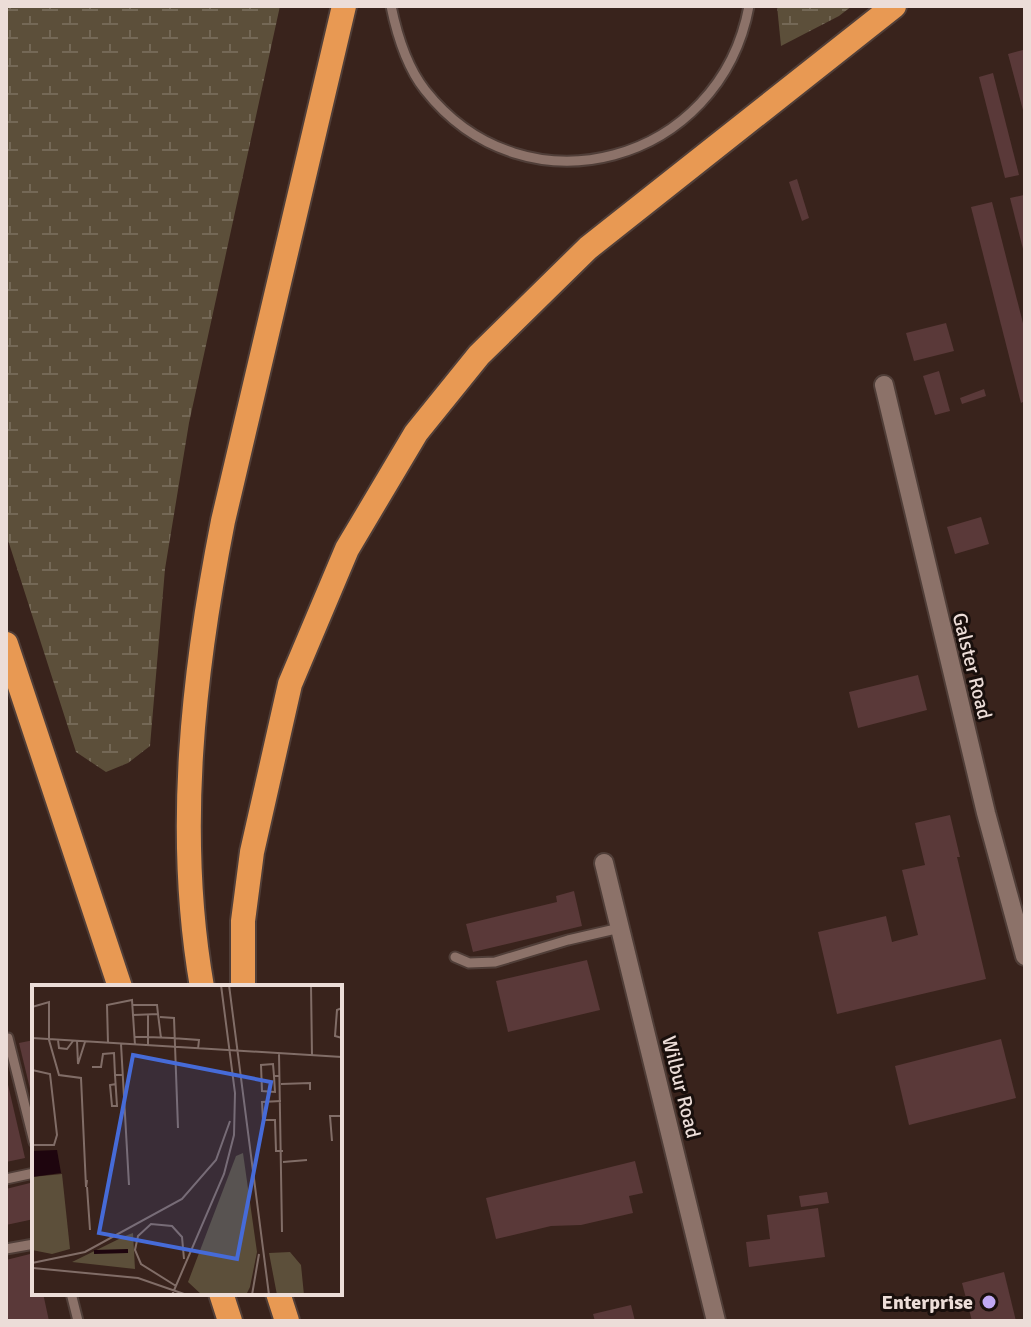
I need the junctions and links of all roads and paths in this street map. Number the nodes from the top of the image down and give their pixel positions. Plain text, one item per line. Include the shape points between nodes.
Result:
1 (344, 6) edge
2 (391, 6) edge
3 (749, 6) edge
4 (894, 6) edge
5 (884, 385) dead end
6 (6, 644) edge
7 (604, 863) dead end
8 (620, 928) junction
9 (1024, 950) edge
10 (455, 957) dead end
11 (119, 985) edge
12 (202, 985) edge
13 (243, 985) edge
14 (6, 1038) edge
15 (32, 1134) edge
16 (32, 1173) edge
17 (6, 1179) edge
18 (32, 1244) edge
19 (6, 1249) edge
20 (72, 1295) edge
21 (222, 1295) edge
22 (279, 1295) edge
23 (78, 1321) edge
24 (230, 1321) edge
25 (287, 1321) edge
26 (716, 1321) edge

1 - 12 highway via 206,609 190,797
2 - 3 lane via 398,38 424,89 455,120 502,148 553,160 593,160 631,150 686,119 728,70
4 - 13 highway via 588,248 479,355 416,433 347,549 290,684 252,852 243,921
5 - 9 street, Galster Road via 982,800
6 - 11 highway
7 - 8 street, Wilbur Road
8 - 10 lane via 495,962 469,963
8 - 26 street, Wilbur Road
14 - 15 lane
16 - 17 lane
18 - 19 lane
20 - 23 lane
21 - 24 highway
22 - 25 highway

